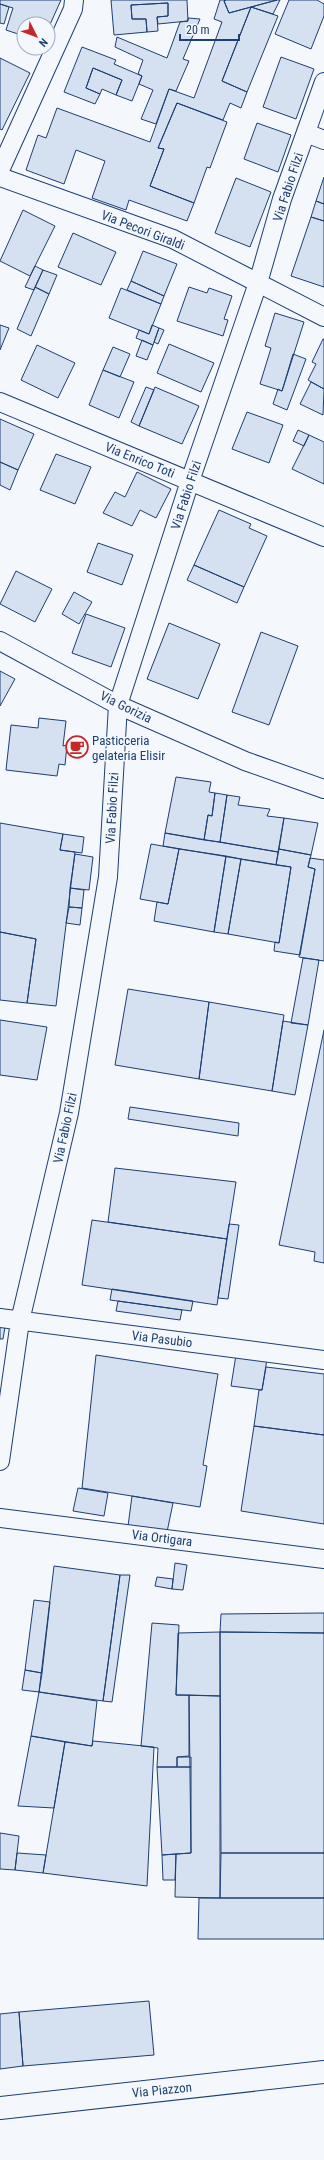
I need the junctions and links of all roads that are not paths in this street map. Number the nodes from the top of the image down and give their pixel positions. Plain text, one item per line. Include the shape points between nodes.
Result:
1 (74, 0) edge
2 (324, 82) edge
3 (306, 133) junction
4 (324, 140) edge
5 (0, 170) edge
6 (0, 177) edge
7 (258, 283) junction
8 (324, 317) edge
9 (0, 402) edge
10 (190, 481) junction
11 (324, 537) edge
12 (0, 641) edge
13 (118, 705) junction
14 (324, 789) edge
15 (0, 1318) edge
16 (20, 1321) junction
17 (324, 1360) edge
18 (0, 1460) edge
19 (0, 1518) edge
20 (324, 1559) edge
21 (324, 2072) edge
22 (0, 2108) edge

1 - 5 street via 73,9
2 - 3 street, Via Fabio Filzi
3 - 4 street
3 - 7 street, Via Fabio Filzi via 282,198
6 - 7 street, Via Pecori Giraldi via 173,239
7 - 8 street, Via Pecori Giraldi
7 - 10 street, Via Fabio Filzi
9 - 10 street, Via Enrico Toti
10 - 11 street, Via Enrico Toti
10 - 13 street, Via Fabio Filzi
12 - 13 street, Via Gorizia
13 - 14 street, Via Gorizia via 245,761
13 - 16 street, Via Fabio Filzi via 108,877 69,1113
15 - 16 street, Via Pasubio
16 - 17 street, Via Pasubio
16 - 18 street, Via Fabio Filzi
19 - 20 street, Via Ortigara
21 - 22 street, Via Piazzon

